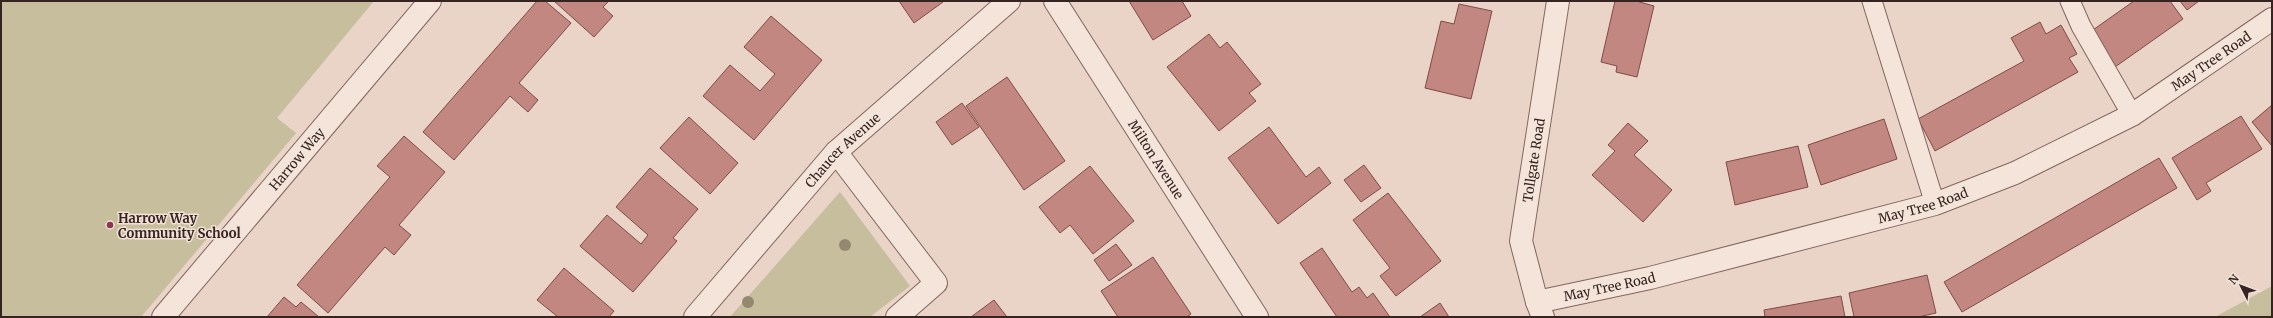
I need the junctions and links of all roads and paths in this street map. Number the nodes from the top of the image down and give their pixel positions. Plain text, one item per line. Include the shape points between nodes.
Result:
1 (430, 1) edge
2 (1009, 1) edge
3 (1055, 1) edge
4 (1558, 1) edge
5 (1872, 1) edge
6 (2070, 1) edge
7 (2272, 19) edge
8 (2132, 116) junction
9 (836, 152) junction
10 (1935, 204) junction
11 (1540, 310) edge
12 (163, 317) edge
13 (695, 317) edge
14 (897, 317) edge
15 (1257, 317) edge

1 - 12 street, Harrow Way
2 - 9 street, Chaucer Avenue
3 - 15 street, Milton Avenue
4 - 11 street, Tollgate Road via 1521,241
5 - 10 lane
6 - 8 lane via 2081,26
7 - 8 street, May Tree Road
8 - 10 street, May Tree Road via 2015,173
9 - 13 street, Chaucer Avenue
9 - 14 street via 936,283
10 - 11 street, May Tree Road via 1650,278

